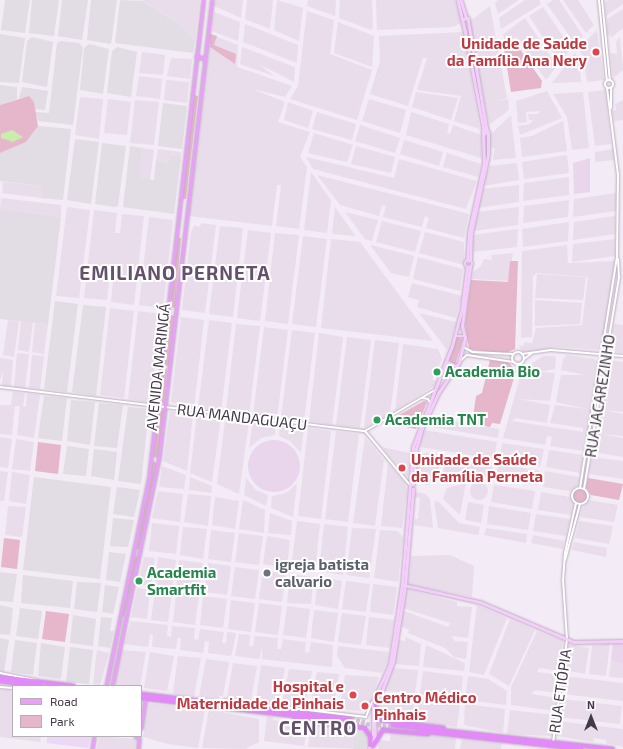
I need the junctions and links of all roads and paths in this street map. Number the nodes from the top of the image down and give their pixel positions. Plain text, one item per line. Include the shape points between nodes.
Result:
1 (203, 0) edge
2 (212, 0) edge
3 (458, 0) edge
4 (461, 0) edge
5 (599, 0) edge
6 (602, 0) edge
7 (466, 16) junction
8 (463, 19) junction
9 (466, 29) junction
10 (196, 56) junction
11 (205, 59) junction
12 (607, 81) junction
13 (610, 81) junction
14 (611, 87) junction
15 (607, 88) junction
16 (192, 90) junction
17 (201, 91) junction
18 (610, 110) junction
19 (179, 202) junction
20 (187, 202) junction
21 (175, 233) junction
22 (184, 234) junction
23 (617, 256) junction
24 (469, 261) junction
25 (469, 267) junction
26 (455, 336) junction
27 (465, 338) junction
28 (463, 347) junction
29 (472, 352) junction
30 (534, 352) junction
31 (603, 353) junction
32 (607, 353) junction
33 (512, 354) junction
34 (522, 354) junction
35 (499, 355) junction
36 (472, 356) junction
37 (623, 356) edge
38 (499, 359) junction
39 (524, 359) junction
40 (447, 361) junction
41 (459, 362) junction
42 (513, 362) junction
43 (458, 367) junction
44 (163, 368) junction
45 (170, 369) junction
46 (0, 387) edge
47 (436, 389) junction
48 (420, 400) junction
49 (430, 403) junction
50 (594, 403) junction
51 (598, 404) junction
52 (157, 407) junction
53 (166, 408) junction
54 (365, 431) junction
55 (153, 442) junction
56 (161, 444) junction
57 (410, 477) junction
58 (414, 478) junction
59 (411, 485) junction
60 (580, 488) junction
61 (584, 489) junction
62 (576, 503) junction
63 (580, 504) junction
64 (565, 561) junction
65 (404, 585) junction
66 (120, 618) junction
67 (126, 619) junction
68 (567, 639) junction
69 (623, 641) edge
70 (114, 645) junction
71 (120, 646) junction
72 (0, 674) edge
73 (0, 677) edge
74 (0, 681) edge
75 (37, 682) junction
76 (33, 685) edge
77 (64, 685) edge
78 (106, 685) edge
79 (112, 685) edge
80 (0, 686) edge
81 (12, 688) edge
82 (142, 694) edge
83 (143, 698) edge
84 (375, 701) junction
85 (208, 704) junction
86 (221, 704) junction
87 (142, 713) edge
88 (292, 716) junction
89 (460, 731) junction
90 (447, 734) junction
91 (94, 737) edge
92 (136, 737) edge
93 (554, 744) junction
94 (371, 747) edge
95 (92, 749) edge
96 (138, 749) edge
97 (581, 749) edge
98 (613, 749) edge

1 - 10 main road, AVENIDA MARINGÁ
2 - 11 main road, AVENIDA MARINGÁ
3 - 8 main road
4 - 7 main road
5 - 12 street, RUA JACAREZINHO
6 - 13 street, RUA JACAREZINHO
7 - 8 main road
7 - 9 main road
8 - 9 main road
9 - 24 main road via 488,155 471,233
10 - 11 main road
10 - 16 main road, AVENIDA MARINGÁ
11 - 17 main road, AVENIDA MARINGÁ
12 - 13 street
12 - 15 street, RUA JACAREZINHO
13 - 14 street, RUA JACAREZINHO
14 - 15 street
14 - 18 street, RUA JACAREZINHO
15 - 18 street, RUA JACAREZINHO
16 - 17 main road via 196,93
16 - 19 main road, AVENIDA MARINGÁ
17 - 20 main road, AVENIDA MARINGÁ
18 - 23 street, RUA JACAREZINHO via 618,175
19 - 20 main road
19 - 21 main road, AVENIDA MARINGÁ
20 - 22 main road, AVENIDA MARINGÁ
21 - 22 main road
21 - 44 main road, AVENIDA MARINGÁ
22 - 45 main road, AVENIDA MARINGÁ
23 - 31 street, RUA JACAREZINHO
23 - 32 street, RUA JACAREZINHO via 619,278
24 - 25 main road
24 - 25 main road
25 - 26 main road
25 - 27 main road via 462,326
26 - 27 main road via 461,334
26 - 40 main road
27 - 28 main road
28 - 29 street
28 - 41 main road
29 - 35 street
29 - 36 street
30 - 31 street
30 - 34 street
30 - 39 street
31 - 32 street
31 - 50 street, RUA JACAREZINHO
32 - 37 street
32 - 51 street, RUA JACAREZINHO
33 - 34 street
33 - 35 street
33 - 42 street
34 - 39 street
35 - 38 street
36 - 38 street
36 - 41 street via 465,356
38 - 42 street
39 - 42 street via 519,364
40 - 43 main road via 452,367
40 - 47 main road
41 - 43 main road
43 - 58 main road via 439,392 425,421 416,449
44 - 45 main road
44 - 52 main road, AVENIDA MARINGÁ
45 - 53 main road, AVENIDA MARINGÁ
46 - 52 street, RUA MANDAGUAÇU
47 - 48 street
47 - 49 main road
48 - 49 street via 427,398
48 - 54 street
49 - 57 main road via 414,440
50 - 51 street
50 - 60 street, RUA JACAREZINHO
51 - 61 street, RUA JACAREZINHO
52 - 53 street, RUA MANDAGUAÇU
52 - 55 main road, AVENIDA MARINGÁ
53 - 54 street, RUA MANDAGUAÇU
53 - 56 main road, AVENIDA MARINGÁ
54 - 59 street
55 - 56 main road via 156,447
55 - 66 main road, AVENIDA MARINGÁ via 147,488
56 - 67 main road, AVENIDA MARINGÁ
57 - 58 main road
57 - 59 main road
58 - 59 main road
59 - 65 main road
60 - 61 street
60 - 62 street via 572,494
61 - 63 street via 588,498
62 - 63 street
62 - 64 street
63 - 64 street
64 - 68 street via 563,581
65 - 68 main road via 480,602
65 - 84 main road via 390,664
66 - 67 main road
66 - 70 main road, AVENIDA MARINGÁ
67 - 71 main road, AVENIDA MARINGÁ
68 - 69 main road via 581,644
68 - 93 street, RUA ETIÓPIA
70 - 71 main road
70 - 78 main road, AVENIDA MARINGÁ
71 - 79 main road, AVENIDA MARINGÁ
72 - 75 street via 30,677
73 - 75 highway
74 - 76 highway
75 - 77 highway
80 - 81 street
82 - 85 highway
83 - 85 highway
83 - 87 main road
84 - 86 street via 367,717 225,700
84 - 89 highway via 376,716 380,720
84 - 94 main road
85 - 86 highway
85 - 88 highway
86 - 88 highway via 351,721
88 - 94 highway via 310,722 365,728 371,737
89 - 90 highway via 392,726
89 - 93 highway
90 - 93 highway
90 - 94 highway via 383,730
91 - 95 main road
92 - 96 main road
93 - 97 highway
93 - 98 highway

